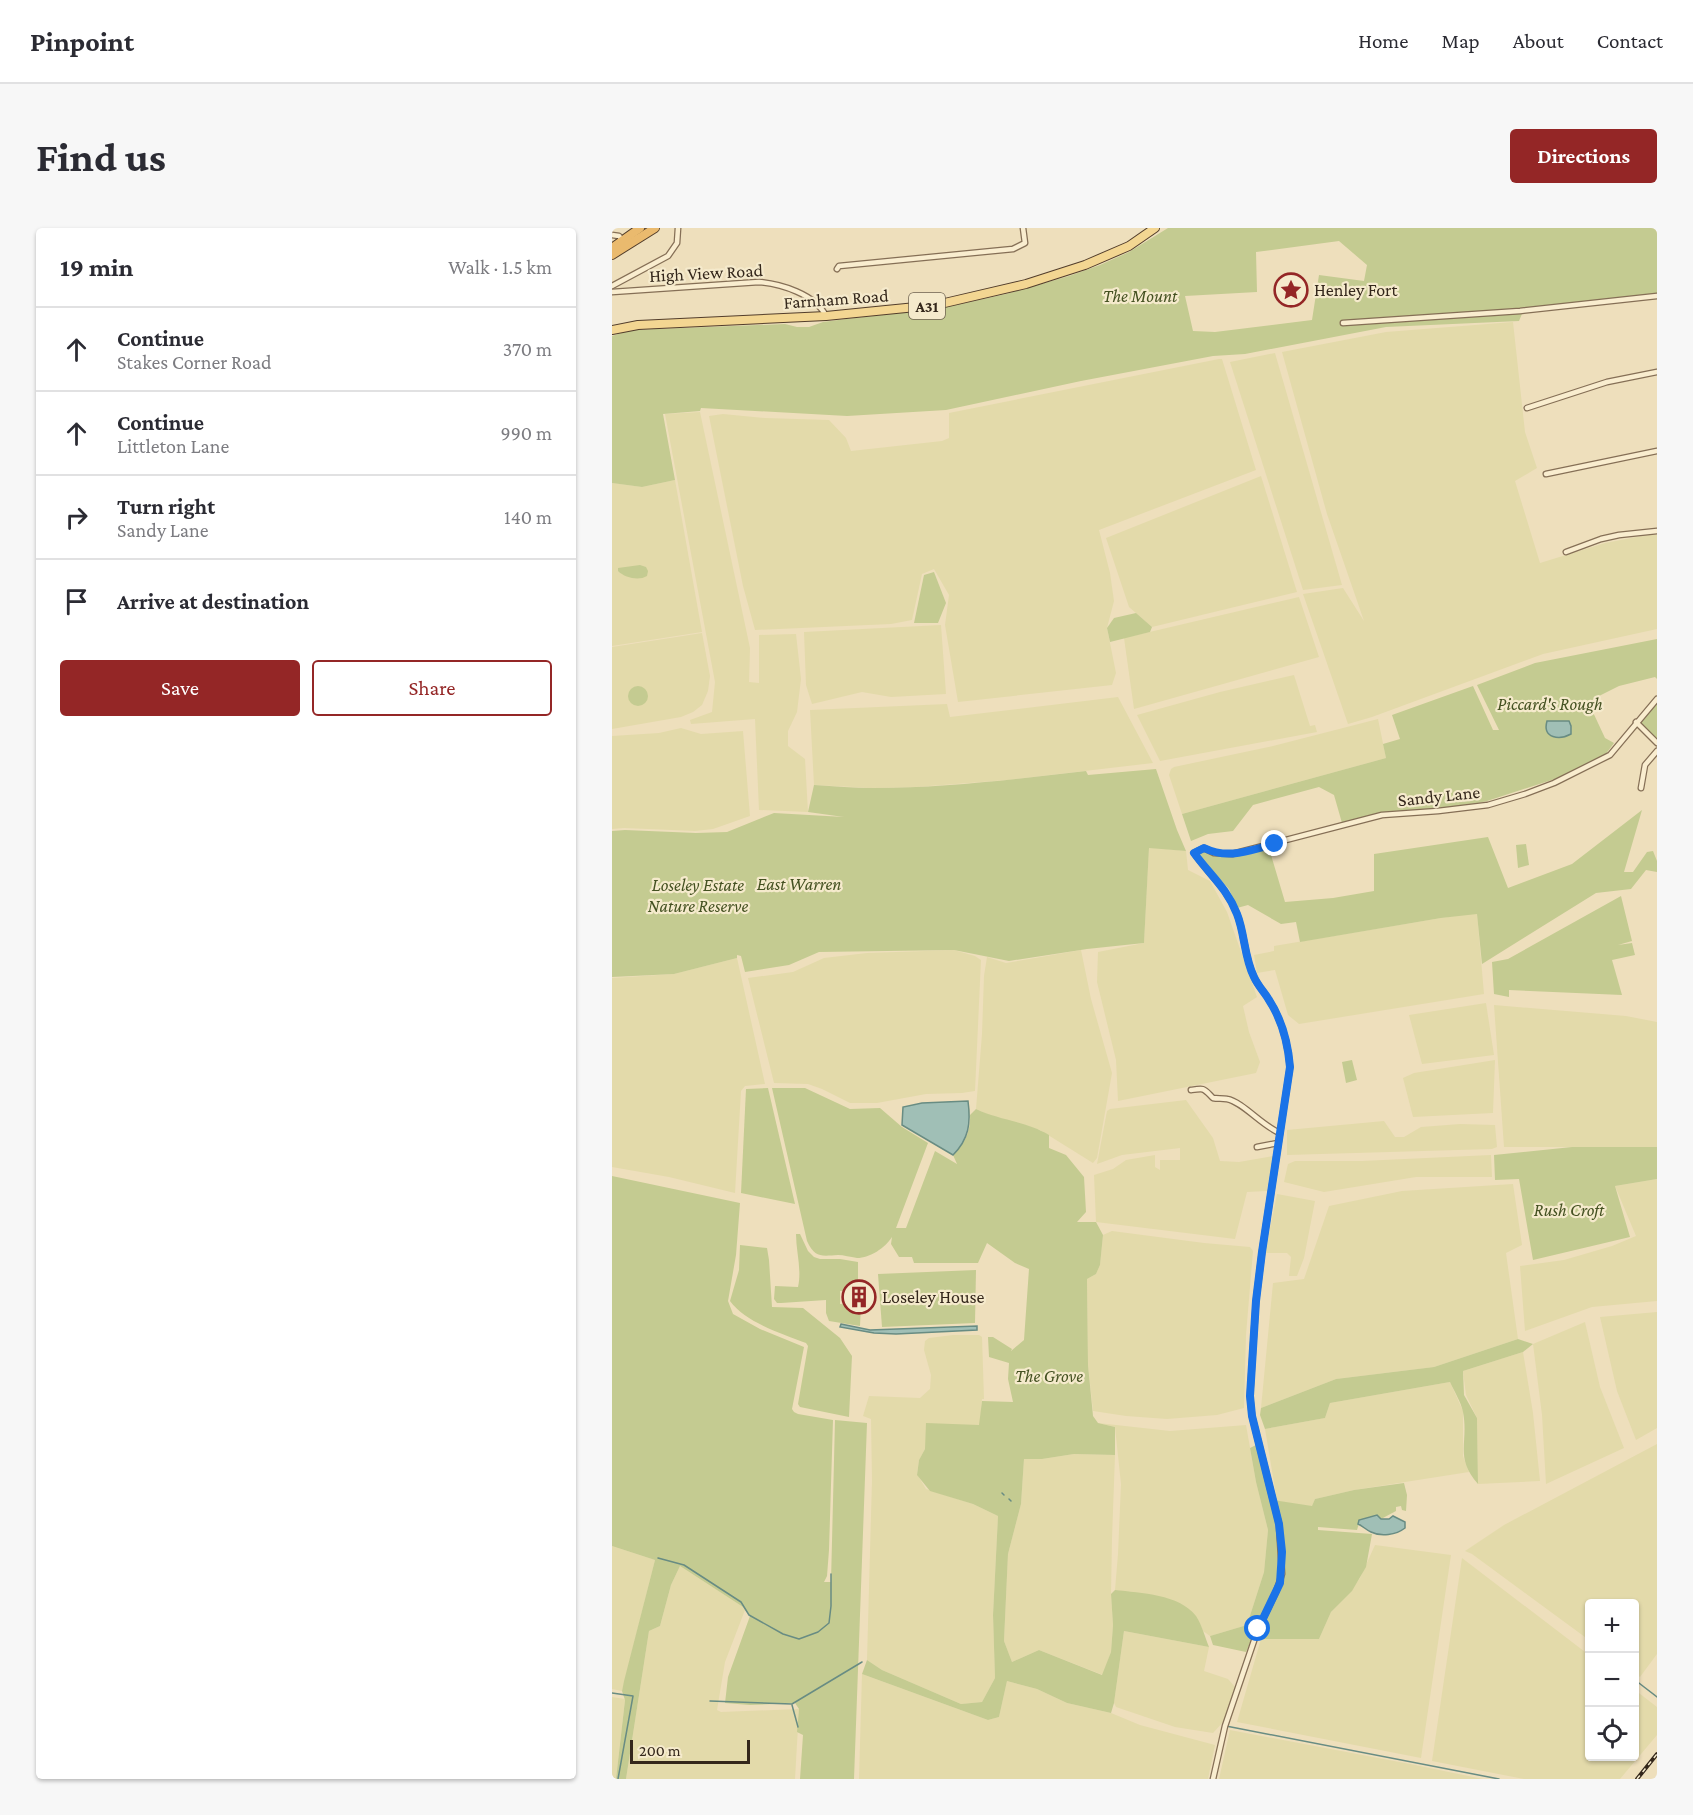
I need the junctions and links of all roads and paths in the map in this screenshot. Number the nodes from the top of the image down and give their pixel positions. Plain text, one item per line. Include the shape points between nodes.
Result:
1 (640, 228) edge
2 (655, 228) edge
3 (678, 228) edge
4 (1023, 228) edge
5 (1155, 228) edge
6 (612, 235) edge
7 (625, 244) junction
8 (612, 248) edge
9 (612, 255) edge
10 (837, 269) dead end
11 (613, 285) edge
12 (614, 292) edge
13 (1657, 296) edge
14 (826, 316) junction
15 (1343, 323) dead end
16 (612, 330) edge
17 (1657, 372) edge
18 (1527, 408) dead end
19 (1657, 451) edge
20 (1546, 474) dead end
21 (1657, 531) edge
22 (1566, 552) dead end
23 (1657, 699) edge
24 (1636, 722) junction
25 (1657, 742) edge
26 (1657, 751) edge
27 (1641, 788) dead end
28 (1191, 1090) dead end
29 (1280, 1133) junction
30 (1278, 1143) junction
31 (1257, 1147) dead end
32 (1213, 1779) edge

1 - 7 highway
2 - 7 highway
3 - 11 street, High View Road via 677,243 668,256
4 - 10 street via 1025,243 1013,249
5 - 14 main road, Farnham Road / A31 via 1129,246 1034,282 936,305
6 - 7 street
7 - 8 highway
7 - 9 highway
11 - 12 street
12 - 14 street, High View Road via 765,282 804,296
13 - 15 street via 1520,311
14 - 16 main road, Farnham Road / A31 via 638,325
17 - 18 street via 1607,382
19 - 20 street
21 - 22 street via 1601,539
23 - 24 street, Sandy Lane
24 - 25 street
24 - 29 street, Sandy Lane via 1610,755 1554,783 1507,800 1468,808 1382,815 1232,854 1204,848 1194,853 1223,886 1238,915 1254,978 1283,1029 1290,1067
26 - 27 street via 1645,765
28 - 29 street via 1203,1088 1213,1098 1228,1099 1268,1129
29 - 30 street
30 - 31 street
30 - 32 street via 1256,1301 1250,1396 1279,1524 1282,1574 1258,1629 1225,1726

